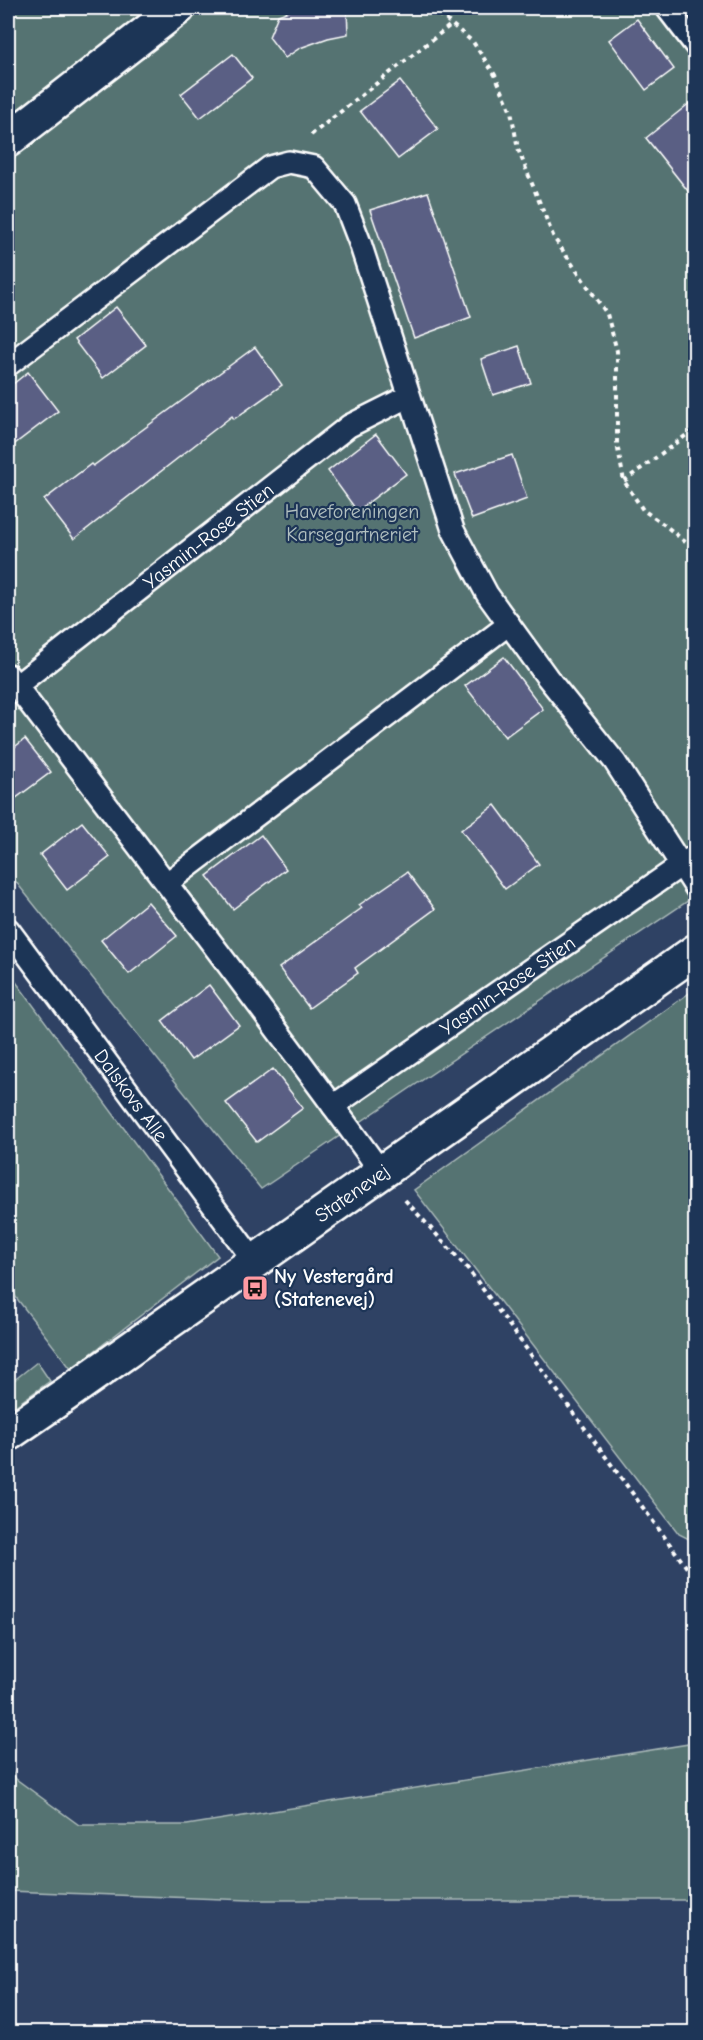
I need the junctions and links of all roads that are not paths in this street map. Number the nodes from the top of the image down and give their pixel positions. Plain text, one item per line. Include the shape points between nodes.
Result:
1 (178, 8) edge
2 (667, 8) edge
3 (696, 46) edge
4 (8, 140) edge
5 (8, 365) edge
6 (410, 396) junction
7 (509, 624) junction
8 (12, 681) edge
9 (688, 860) edge
10 (167, 884) junction
11 (696, 888) edge
12 (8, 929) edge
13 (696, 951) edge
14 (333, 1106) junction
15 (381, 1172) junction
16 (255, 1262) junction
17 (8, 1434) edge

1 - 4 street
2 - 3 lane
5 - 6 lane via 270,167 289,162 314,167 345,204
6 - 7 lane via 453,530
6 - 8 lane, Yasmin-Rose Stien via 349,426
7 - 9 lane
7 - 10 lane
8 - 10 lane, Yasmin-Rose Stien
9 - 11 lane
9 - 14 lane, Yasmin-Rose Stien
10 - 14 lane, Yasmin-Rose Stien
12 - 16 lane, Dalskovs Alle
13 - 15 street, Statenevej
14 - 15 lane, Yasmin-Rose Stien
15 - 16 street, Statenevej
16 - 17 street, Statenevej

